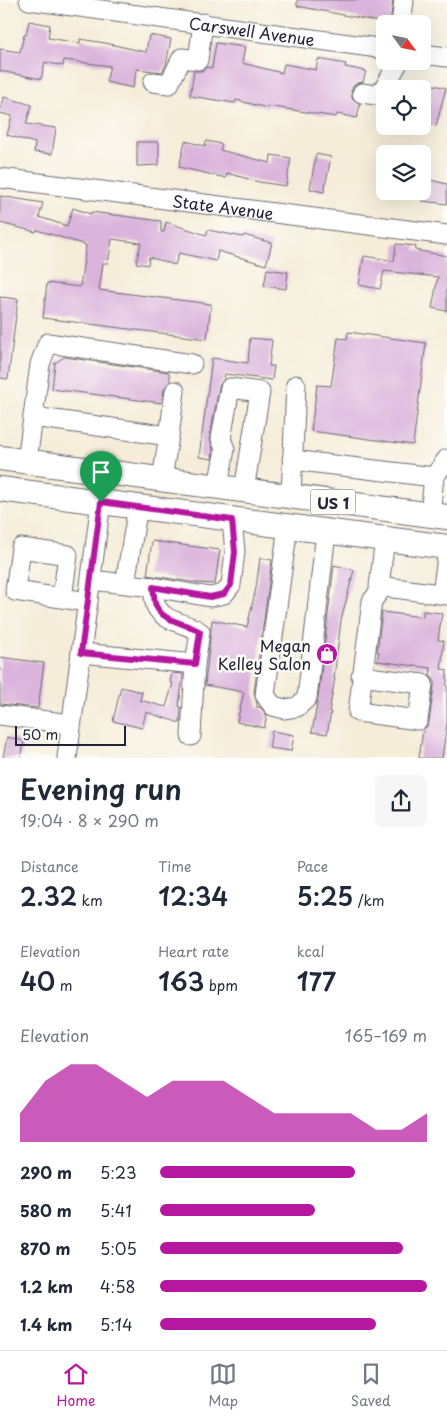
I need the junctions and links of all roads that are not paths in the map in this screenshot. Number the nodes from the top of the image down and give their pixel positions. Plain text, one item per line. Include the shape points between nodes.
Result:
1 (29, 0) edge
2 (404, 0) edge
3 (64, 2) edge
4 (145, 7) edge
5 (402, 15) edge
6 (203, 23) junction
7 (376, 47) edge
8 (431, 55) edge
9 (447, 57) edge
10 (394, 70) edge
11 (153, 82) dead end
12 (362, 93) dead end
13 (0, 178) edge
14 (447, 235) edge
15 (192, 364) dead end
16 (296, 385) dead end
17 (175, 391) dead end
18 (33, 417) junction
19 (169, 436) junction
20 (225, 449) junction
21 (250, 453) junction
22 (0, 458) edge
23 (447, 459) edge
24 (292, 460) junction
25 (27, 462) junction
26 (434, 477) junction
27 (157, 479) junction
28 (218, 486) junction
29 (0, 489) edge
30 (244, 490) junction
31 (292, 496) junction
32 (101, 502) junction
33 (138, 507) junction
34 (438, 516) edge
35 (232, 520) junction
36 (288, 526) junction
37 (326, 532) junction
38 (385, 539) junction
39 (447, 547) edge
40 (447, 557) edge
41 (91, 580) junction
42 (125, 584) junction
43 (153, 587) junction
44 (383, 587) junction
45 (444, 594) edge
46 (62, 598) dead end
47 (88, 602) junction
48 (81, 653) junction
49 (195, 664) junction
50 (362, 676) dead end
51 (0, 715) edge
52 (72, 724) junction
53 (191, 736) dead end
54 (67, 758) edge

1 - 3 street, Carswell Avenue
2 - 5 street
3 - 4 street, Carswell Avenue
4 - 6 street, Carswell Avenue
6 - 7 street, Carswell Avenue
6 - 11 street via 198,60 182,58 170,84
8 - 9 street
10 - 12 street via 385,87 376,94
13 - 14 street, State Avenue
15 - 18 street via 48,343 40,364
16 - 24 street
17 - 19 street
18 - 19 street
18 - 25 street
19 - 27 street
20 - 21 street
20 - 21 street via 221,438 230,388 260,392
20 - 28 street
21 - 30 street
22 - 25 main road, US 1
23 - 26 street
24 - 26 street
24 - 31 street
25 - 27 main road, US 1
26 - 34 street
27 - 28 main road, US 1
27 - 32 main road via 120,488
28 - 30 main road, US 1
29 - 32 main road, US 1
30 - 31 main road, US 1
31 - 34 main road, US 1
32 - 33 main road, US 1
32 - 41 street
33 - 35 main road, US 1
33 - 42 street
35 - 36 main road, US 1
35 - 43 street via 235,552 231,585 224,594 210,597
36 - 37 main road, US 1
36 - 37 street via 266,696 273,706 285,709 297,707 307,698
37 - 38 main road, US 1
38 - 39 main road, US 1
38 - 44 street via 379,586
40 - 45 street
41 - 42 street
41 - 47 street
42 - 43 street
43 - 49 street via 160,612 200,632
44 - 45 street
44 - 50 street via 372,601
46 - 47 street
47 - 48 street
48 - 49 street
48 - 52 street
49 - 53 street
51 - 52 street
52 - 54 street

